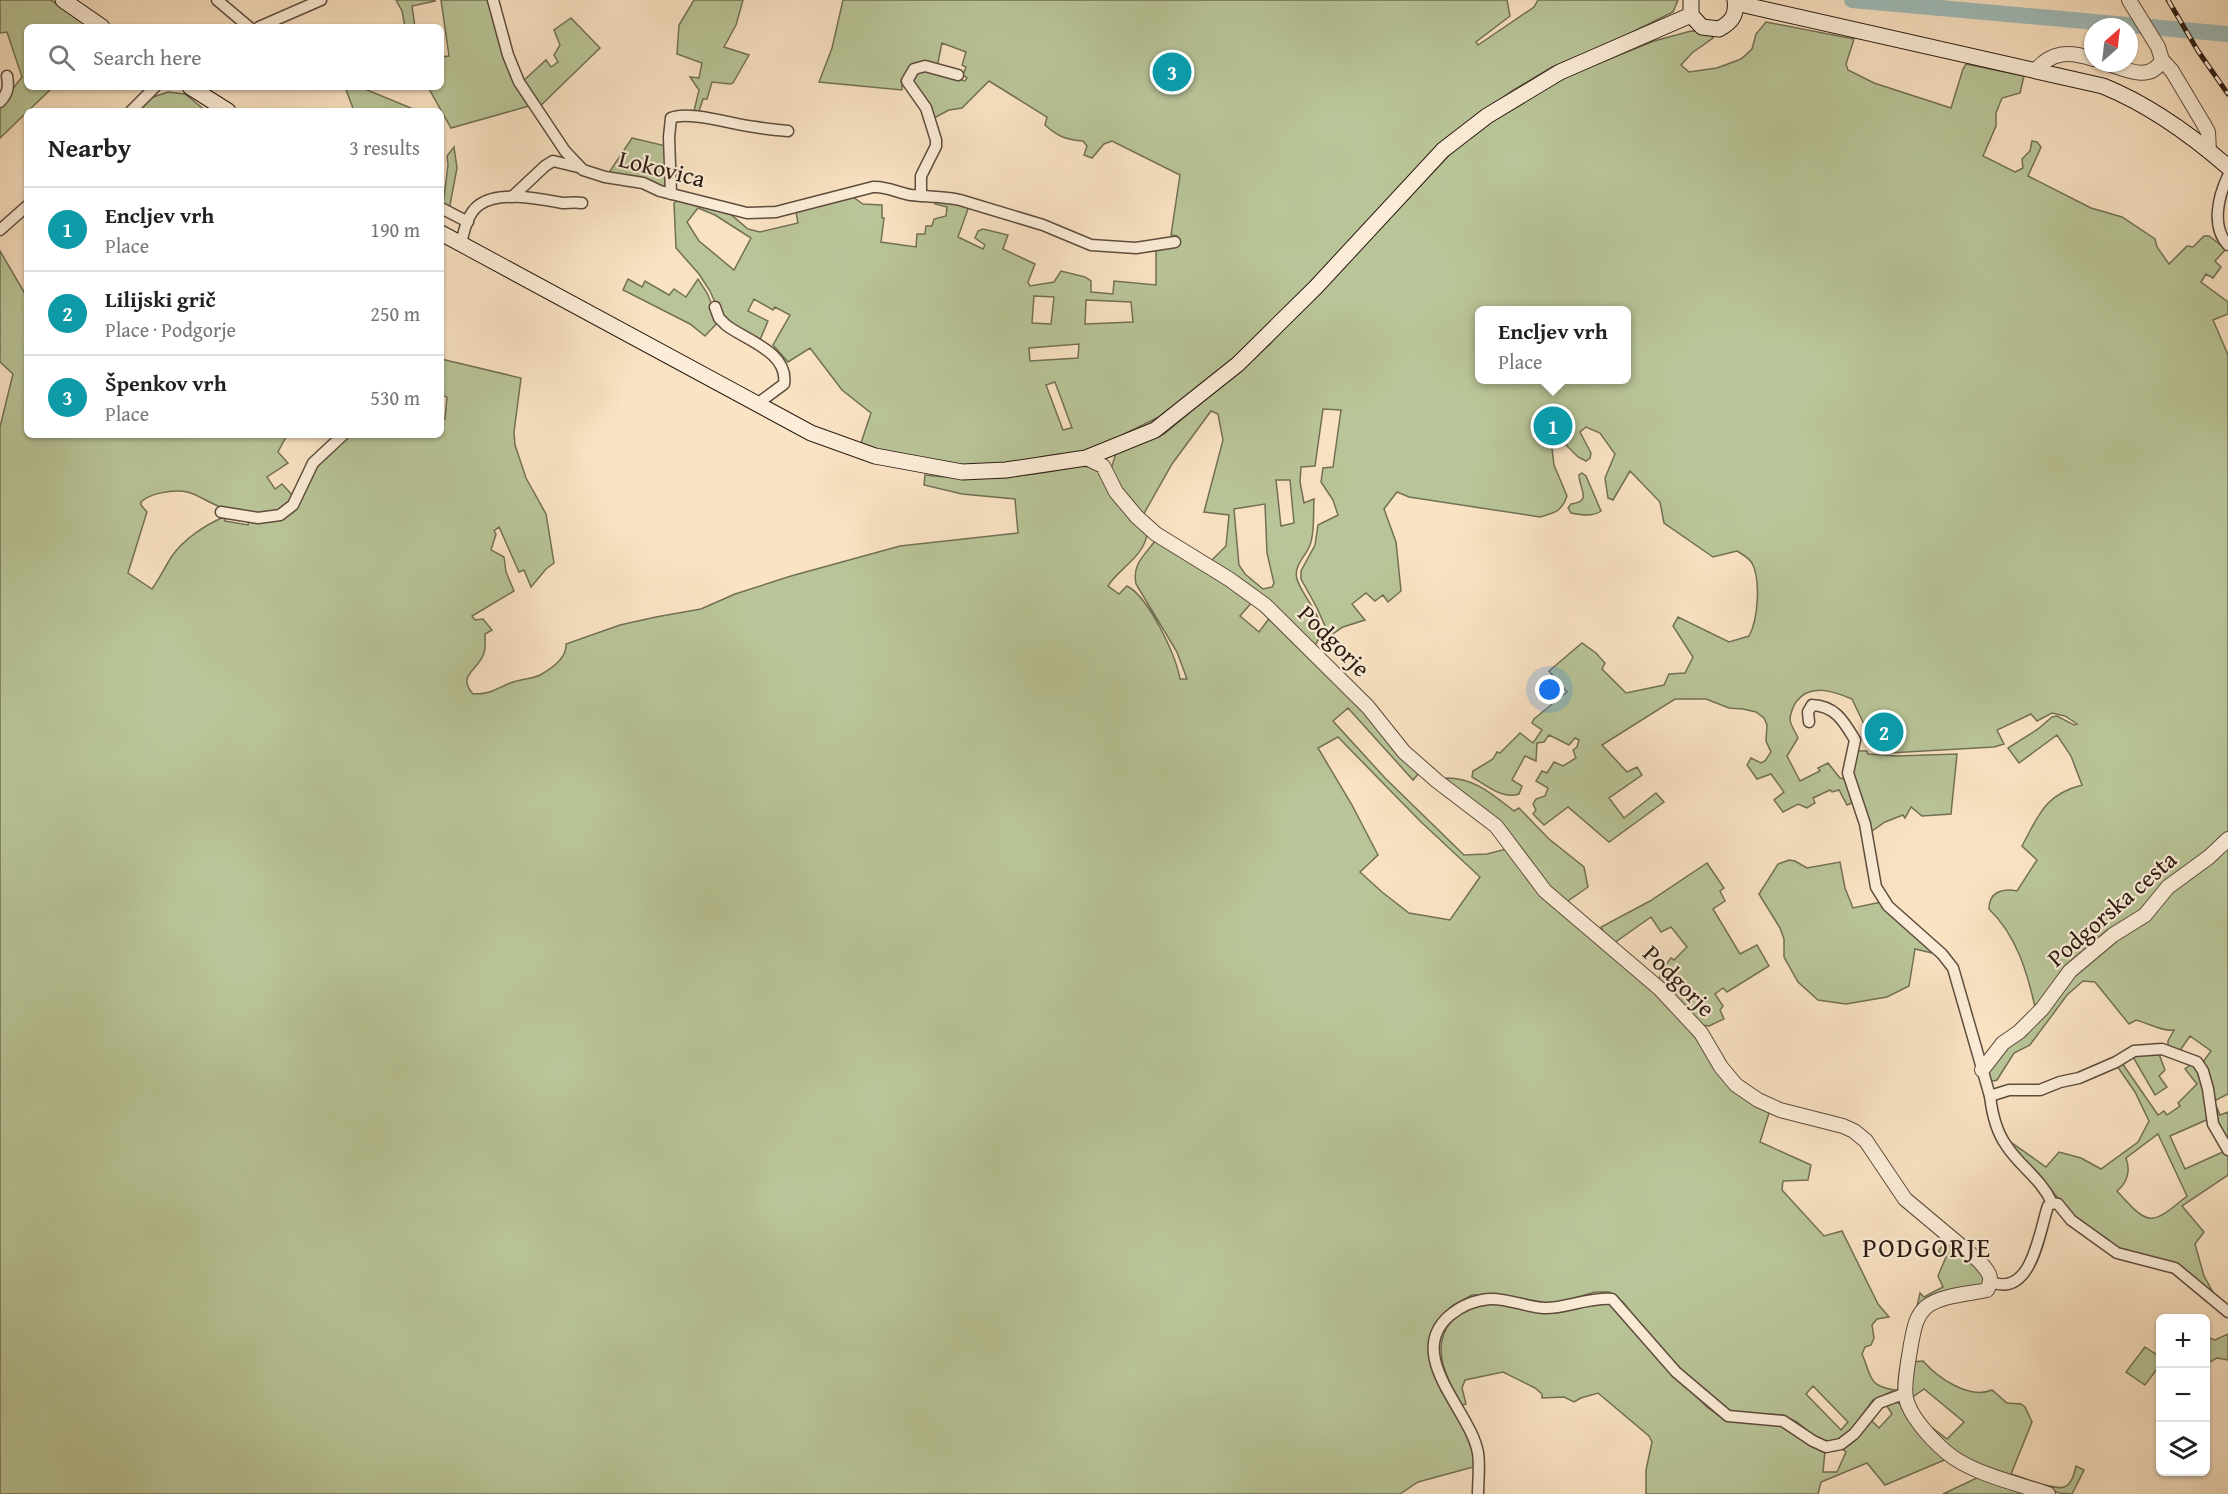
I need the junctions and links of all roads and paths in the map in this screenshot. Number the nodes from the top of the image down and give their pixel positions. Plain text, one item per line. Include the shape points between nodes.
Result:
1 (63, 0) edge
2 (218, 0) edge
3 (321, 0) edge
4 (493, 0) edge
5 (2129, 0) edge
6 (1736, 2) edge
7 (1691, 8) edge
8 (98, 24) edge
9 (246, 24) edge
10 (267, 24) edge
11 (2160, 54) junction
12 (2084, 57) edge
13 (2036, 71) junction
14 (2138, 72) edge
15 (958, 75) dead end
16 (7, 76) dead end
17 (152, 90) edge
18 (195, 90) edge
19 (0, 102) edge
20 (134, 108) edge
21 (223, 108) edge
22 (788, 131) dead end
23 (2209, 152) junction
24 (580, 167) junction
25 (2228, 167) edge
26 (2228, 176) edge
27 (671, 194) junction
28 (921, 196) junction
29 (512, 197) junction
30 (582, 203) dead end
31 (24, 209) edge
32 (444, 210) edge
33 (468, 222) junction
34 (0, 230) edge
35 (444, 235) edge
36 (1175, 242) dead end
37 (461, 244) junction
38 (2228, 245) edge
39 (715, 307) dead end
40 (757, 404) junction
41 (340, 438) edge
42 (1086, 458) junction
43 (221, 512) dead end
44 (1809, 722) dead end
45 (2228, 839) edge
46 (1982, 1070) junction
47 (1990, 1096) junction
48 (2228, 1150) edge
49 (2052, 1203) junction
50 (1991, 1282) junction
51 (2228, 1312) edge
52 (1906, 1393) junction
53 (1478, 1494) edge
54 (2048, 1494) edge

1 - 8 main road
2 - 9 street
3 - 10 street
4 - 24 street via 519,82
5 - 11 street
6 - 7 main road via 1732,19 1719,29 1702,27
6 - 13 main road
7 - 42 main road via 1560,72 1487,116 1443,150 1316,287 1238,364 1155,430
11 - 14 street via 2154,70
11 - 23 street via 2208,132
12 - 13 street via 2054,56
13 - 23 main road via 2103,86 2131,97
15 - 28 street via 925,66 914,69 908,81 926,108 936,140 921,176
16 - 19 street via 9,87
17 - 20 street
18 - 21 main road
22 - 27 street via 676,115 671,118 669,130
23 - 25 main road
24 - 27 street, Lokovica via 593,174 643,183
24 - 29 street, Lokovica via 553,161
26 - 38 street via 2220,195 2217,221
27 - 28 street, Lokovica via 736,211 760,213 805,206 873,187 884,186
28 - 36 street, Lokovica via 950,197 1043,225 1091,245 1136,248
29 - 30 street
29 - 33 street via 480,204
31 - 34 street
32 - 33 street
33 - 37 street
35 - 37 main road
37 - 40 main road
39 - 40 street via 726,325 773,355 785,376 784,384
40 - 42 main road via 810,433 874,456 925,467 962,472 1006,470
41 - 43 street via 314,463 293,505 280,515 258,518
42 - 50 street, Podgorje via 1103,466 1116,492 1156,534 1265,604 1368,707 1404,752 1496,826 1545,891 1660,989 1701,1033 1736,1085 1780,1110 1854,1131 1866,1141 1905,1199 1979,1261 1989,1272
44 - 46 street via 1812,705 1825,705 1837,714 1855,740 1848,773 1865,824 1876,888 1888,906 1953,968
45 - 46 street, Podgorska cesta via 2168,887 2145,915 2113,935 2070,971 2042,1009 2003,1043
46 - 47 street
47 - 48 street via 2009,1090 2040,1090 2079,1078 2134,1051 2162,1049 2188,1057 2203,1071 2213,1124
47 - 49 street via 2005,1144 2038,1179
49 - 50 street via 2025,1274 2011,1284
49 - 51 street via 2117,1253 2175,1268
50 - 52 street via 1987,1290 1925,1308 1916,1320
52 - 53 street via 1879,1403 1854,1434 1841,1444 1826,1447 1783,1420 1728,1416 1676,1371 1612,1299 1547,1308 1492,1298 1475,1302 1461,1306 1441,1323 1434,1337 1435,1360 1442,1380 1478,1453
52 - 54 street via 1912,1413 1954,1458

